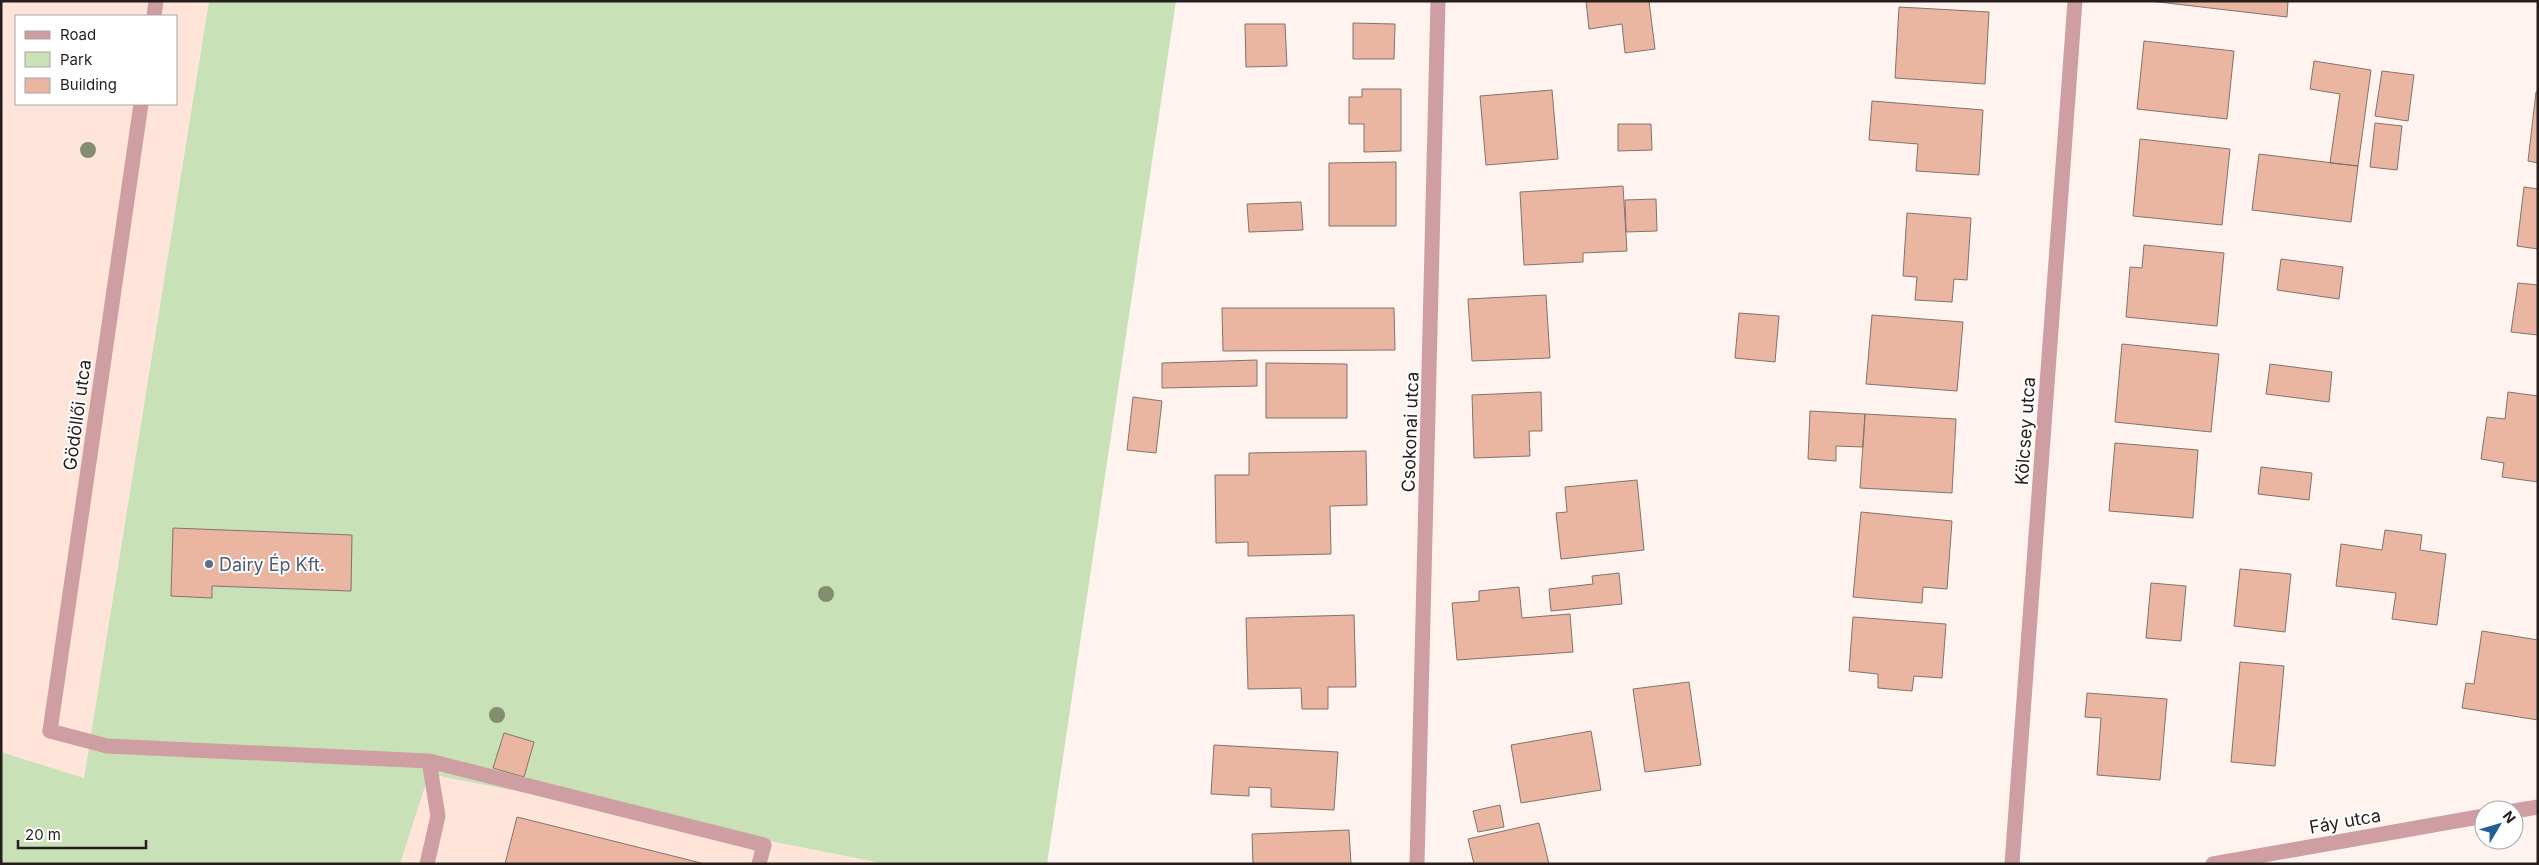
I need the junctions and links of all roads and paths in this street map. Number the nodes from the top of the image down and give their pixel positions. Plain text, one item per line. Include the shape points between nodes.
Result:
1 (156, 1) edge
2 (1438, 1) edge
3 (2075, 1) edge
4 (154, 15) edge
5 (141, 105) edge
6 (429, 761) junction
7 (2538, 806) edge
8 (2524, 809) edge
9 (2474, 818) edge
10 (427, 864) edge
11 (759, 864) edge
12 (1417, 864) edge
13 (2012, 864) edge
14 (2213, 864) edge

1 - 4 street
2 - 12 street, Csokonai utca
3 - 13 street, Kölcsey utca
5 - 6 street, Gödöllői utca via 50,731 107,746
6 - 10 street via 438,816
6 - 11 street via 764,845
7 - 8 street
9 - 14 street, Fáy utca

